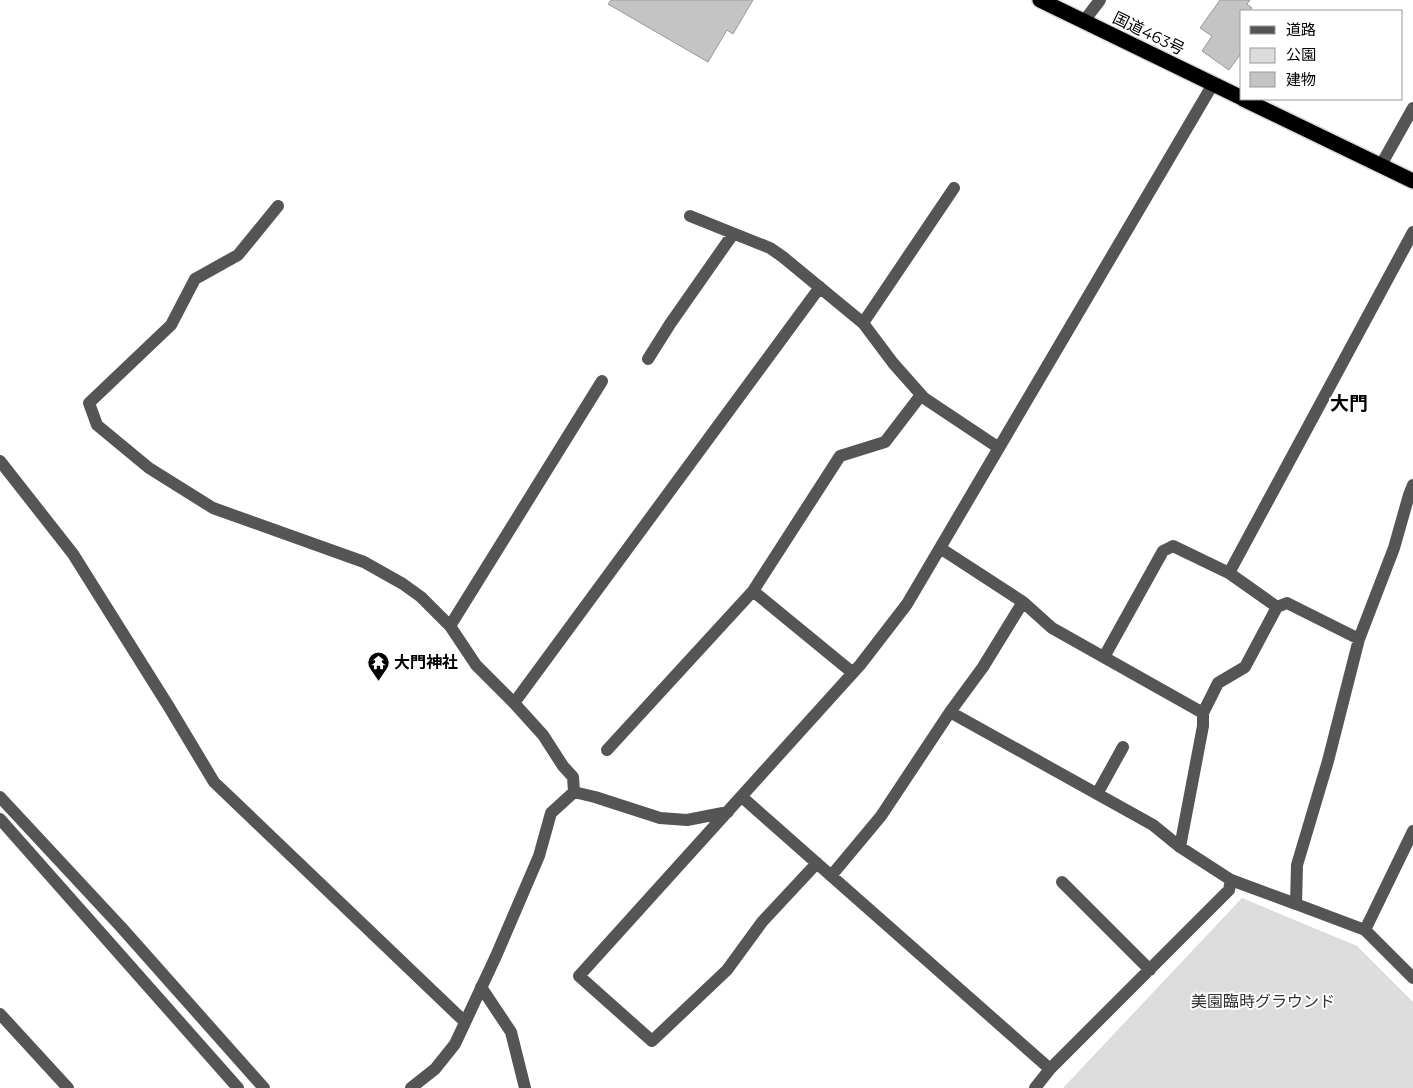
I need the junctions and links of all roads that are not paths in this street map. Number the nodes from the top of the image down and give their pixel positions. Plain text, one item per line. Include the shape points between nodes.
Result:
1 (1040, 0) edge
2 (1100, 0) edge
3 (1084, 21) junction
4 (1213, 84) junction
5 (1240, 97) edge
6 (1247, 100) edge
7 (1413, 108) edge
8 (1381, 165) junction
9 (1413, 181) edge
10 (954, 188) dead end
11 (278, 206) dead end
12 (690, 216) dead end
13 (1413, 232) edge
14 (733, 234) junction
15 (820, 287) junction
16 (863, 323) junction
17 (648, 359) dead end
18 (602, 381) dead end
19 (921, 395) junction
20 (999, 448) junction
21 (0, 461) edge
22 (1413, 485) edge
23 (940, 548) junction
24 (1228, 573) junction
25 (753, 591) junction
26 (1023, 602) junction
27 (1277, 607) junction
28 (450, 626) junction
29 (1359, 639) junction
30 (1104, 657) junction
31 (853, 673) junction
32 (514, 703) junction
33 (950, 712) junction
34 (1204, 713) junction
35 (1123, 747) dead end
36 (607, 750) dead end
37 (574, 792) junction
38 (1097, 794) junction
39 (0, 797) edge
40 (742, 797) junction
41 (728, 812) junction
42 (0, 820) edge
43 (1413, 831) edge
44 (1180, 847) junction
45 (817, 863) junction
46 (831, 876) junction
47 (1230, 880) junction
48 (1062, 882) dead end
49 (1296, 904) junction
50 (1365, 930) junction
51 (1150, 970) junction
52 (1413, 978) edge
53 (481, 987) junction
54 (2, 1021) edge
55 (465, 1022) junction
56 (1050, 1069) junction
57 (68, 1088) edge
58 (238, 1088) edge
59 (264, 1088) edge
60 (411, 1088) edge
61 (525, 1088) edge
62 (1035, 1088) edge

1 - 3 highway, 国道463号
2 - 3 street
3 - 4 highway, 国道463号
4 - 5 highway, 国道463号
4 - 20 street
6 - 8 highway, 国道463号
7 - 8 street
8 - 9 highway, 国道463号
10 - 16 street
11 - 28 street via 238,255 195,279 171,325 89,403 97,425 148,468 213,508 364,562 421,597
12 - 14 street
13 - 24 street
14 - 15 street via 770,248
14 - 17 street
15 - 16 street
15 - 32 street
16 - 19 street
18 - 28 street
19 - 20 street
19 - 25 street via 885,442 840,456
20 - 23 street
21 - 55 street via 73,554 214,782
22 - 29 street via 1394,548
23 - 26 street
23 - 31 street via 907,604
24 - 27 street
24 - 30 street via 1173,546 1163,550
25 - 31 street
25 - 36 street
26 - 30 street via 1052,628
26 - 33 street
27 - 29 street via 1287,603
27 - 34 street via 1245,667 1218,682
28 - 32 street via 476,666
29 - 49 street via 1297,865
30 - 34 street
31 - 40 street
32 - 37 street via 543,735 573,777
33 - 38 street
33 - 46 street via 882,816
34 - 44 street
35 - 38 street
37 - 41 street via 660,818 687,820
37 - 53 street via 551,812 539,856
38 - 44 street via 1153,825
39 - 59 street
40 - 41 street
40 - 45 street
41 - 45 street via 579,976 652,1041 727,970 762,922
42 - 58 street
43 - 50 street
44 - 47 street
45 - 46 street
46 - 56 street
47 - 49 street
47 - 51 street via 1229,890
48 - 51 street
49 - 50 street
50 - 52 street
51 - 56 street
53 - 55 street
53 - 61 street via 512,1032
54 - 57 street
55 - 60 street via 455,1044 440,1063
56 - 62 street

